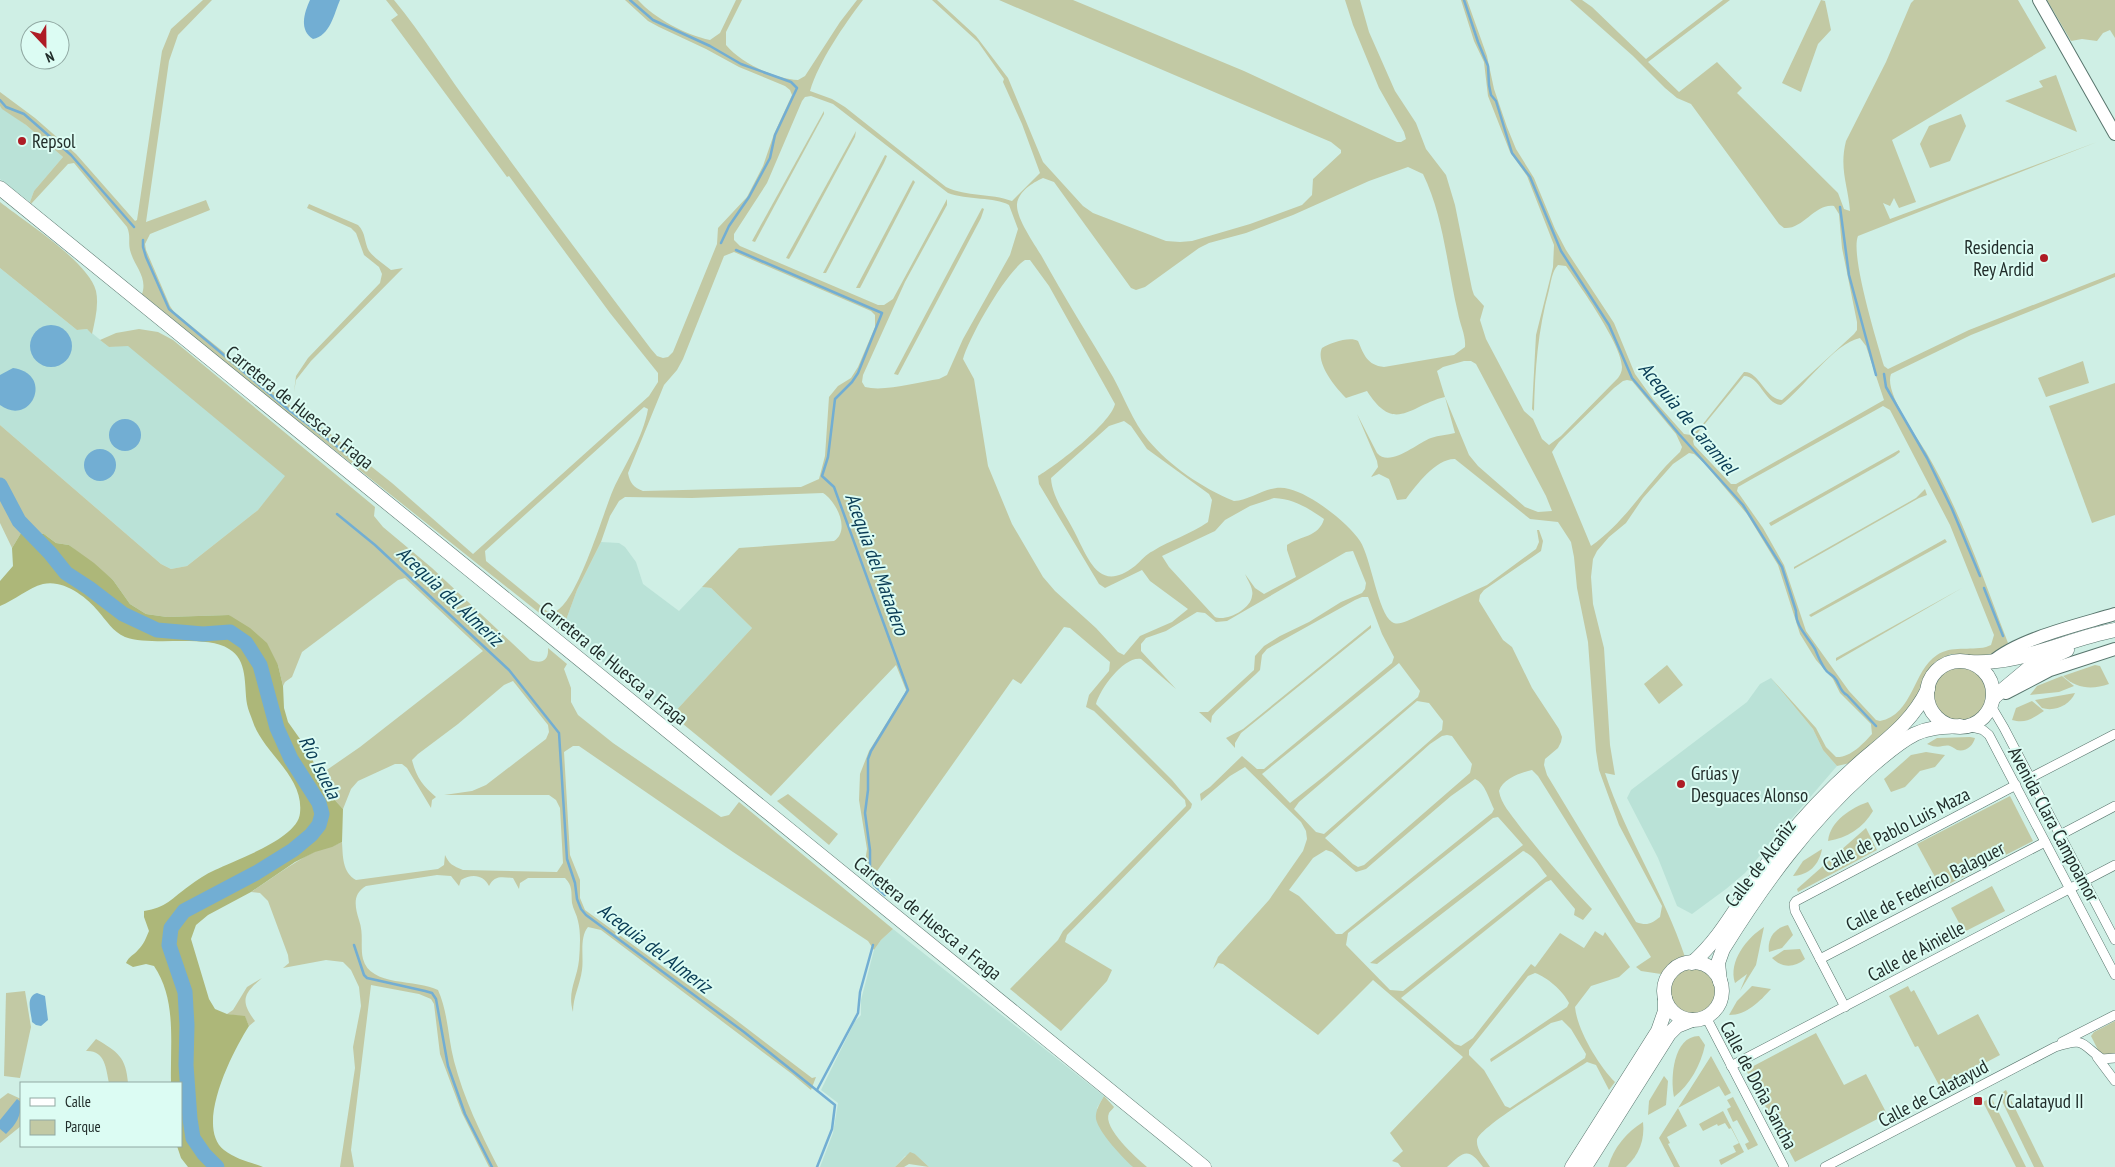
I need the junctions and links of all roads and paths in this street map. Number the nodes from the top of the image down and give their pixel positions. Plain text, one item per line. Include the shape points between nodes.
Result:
1 (2039, 0) edge
2 (2115, 134) edge
3 (0, 188) edge
4 (2115, 614) edge
5 (2115, 631) edge
6 (2115, 649) edge
7 (1969, 662) junction
8 (1992, 662) junction
9 (1928, 689) junction
10 (1992, 702) junction
11 (1963, 726) junction
12 (2115, 734) edge
13 (2030, 778) junction
14 (2016, 786) junction
15 (2115, 806) edge
16 (2060, 835) junction
17 (2045, 842) junction
18 (2115, 865) edge
19 (2084, 881) junction
20 (2070, 889) junction
21 (2115, 940) edge
22 (1820, 959) junction
23 (1692, 963) junction
24 (2115, 975) edge
25 (1720, 982) junction
26 (1665, 998) junction
27 (1844, 1006) junction
28 (2115, 1016) edge
29 (1699, 1018) junction
30 (2055, 1047) junction
31 (2092, 1050) junction
32 (2115, 1058) edge
33 (1731, 1066) junction
34 (2113, 1078) edge
35 (1204, 1167) edge
36 (1572, 1167) edge
37 (1585, 1167) edge
38 (1784, 1167) edge
39 (1825, 1167) edge

1 - 2 main road
3 - 35 main road, Carretera de Huesca a Fraga
4 - 8 main road via 2024,644
5 - 8 main road
5 - 10 main road via 2044,660 2016,678
6 - 10 main road via 2050,670
7 - 8 main road
7 - 9 main road via 1946,664 1934,674
7 - 10 main road via 1988,676 1993,690
9 - 11 main road via 1933,712 1944,722
9 - 23 main road, Calle de Alcañiz via 1904,725 1838,783 1789,836 1714,942
10 - 11 main road via 1982,719
10 - 13 street, Avenida Clara Campoamor
11 - 14 street, Avenida Clara Campoamor via 1988,733
11 - 25 main road, Calle de Alcañiz via 1931,728 1906,739 1858,778 1820,816 1775,871 1723,949 1718,963
12 - 13 street
13 - 16 street, Avenida Clara Campoamor
14 - 17 street, Avenida Clara Campoamor
14 - 22 street, Calle de Pablo Luis Maza via 1799,898 1794,904 1795,911
15 - 16 street
16 - 19 street, Avenida Clara Campoamor
17 - 20 street, Avenida Clara Campoamor
17 - 22 street, Calle de Federico Balaguer
18 - 19 street, Calle de Ainielle
19 - 20 street, Calle de Ainielle
19 - 21 street, Avenida Clara Campoamor
20 - 24 street, Avenida Clara Campoamor
20 - 27 street, Calle de Ainielle
22 - 27 street
23 - 25 main road via 1712,969
23 - 26 main road via 1670,974 1665,985
25 - 29 main road via 1722,994 1718,1005
26 - 29 main road via 1675,1013
26 - 36 main road via 1665,1011 1658,1031
27 - 33 street, Calle de Ainielle
28 - 30 street, Calle de Calatayud via 2070,1036
29 - 33 street, Calle de Doña Sancha
29 - 37 main road via 1677,1026 1669,1034
30 - 31 street, Calle de Calatayud via 2076,1042
30 - 39 street, Calle de Calatayud
31 - 32 street, Calle de Calatayud via 2102,1059
31 - 34 street
32 - 34 street via 2109,1068
33 - 38 street, Calle de Doña Sancha

